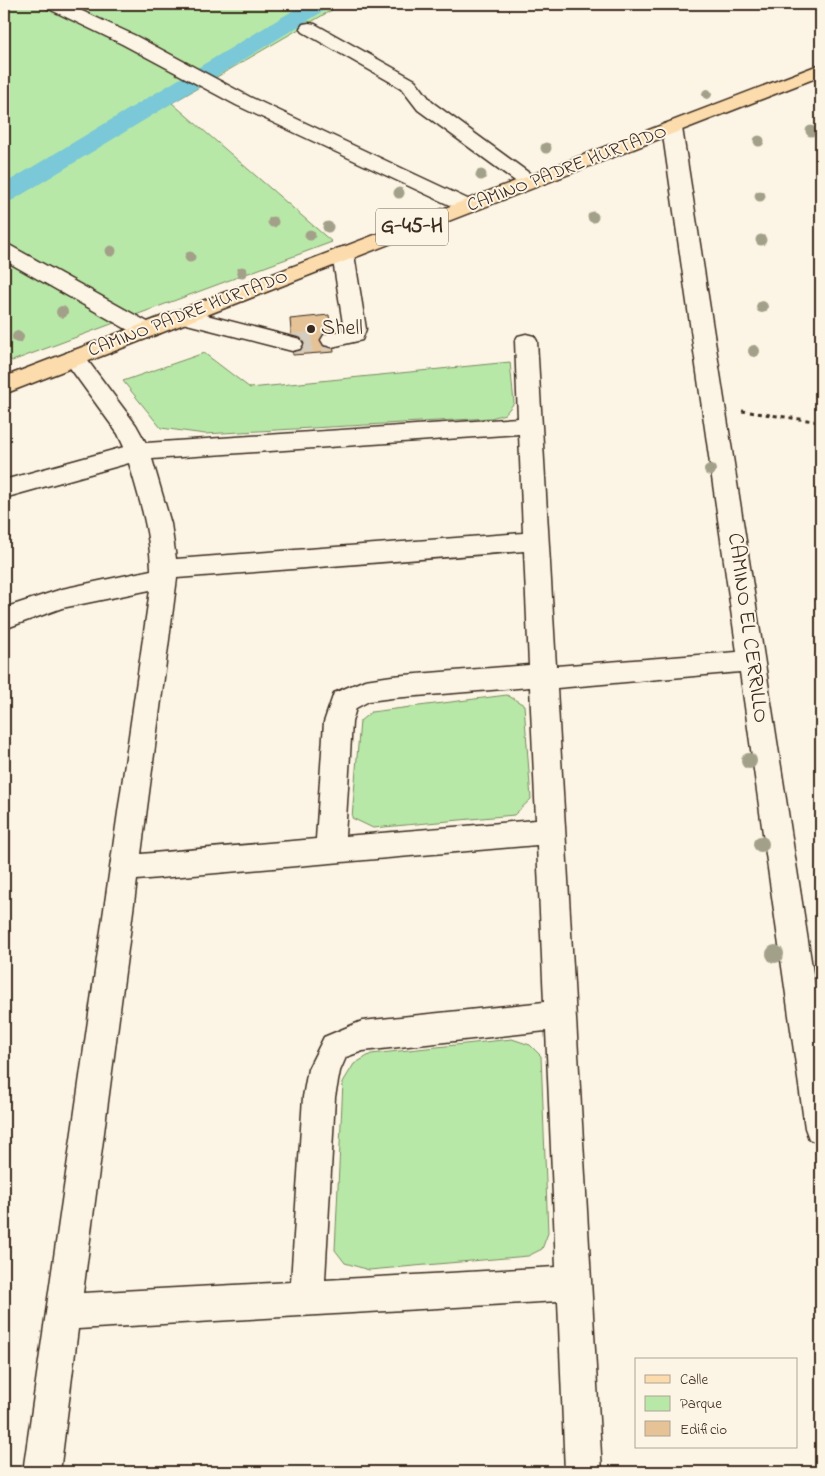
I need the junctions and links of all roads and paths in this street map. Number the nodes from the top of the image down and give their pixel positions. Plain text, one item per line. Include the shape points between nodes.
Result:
1 (53, 4) edge
2 (310, 28) dead end
3 (821, 70) edge
4 (672, 128) junction
5 (529, 182) junction
6 (467, 206) junction
7 (4, 251) edge
8 (343, 254) junction
9 (183, 316) junction
10 (146, 330) junction
11 (332, 340) tunnel mouth
12 (526, 341) dead end
13 (292, 344) tunnel mouth
14 (74, 358) junction
15 (4, 386) edge
16 (714, 406) junction
17 (821, 422) edge
18 (531, 425) junction
19 (138, 452) junction
20 (4, 490) edge
21 (537, 541) junction
22 (164, 574) junction
23 (4, 619) edge
24 (752, 662) junction
25 (544, 677) junction
26 (552, 831) junction
27 (330, 850) junction
28 (124, 868) junction
29 (561, 1016) junction
30 (821, 1128) edge
31 (574, 1283) junction
32 (307, 1298) junction
33 (63, 1312) junction
34 (41, 1472) edge
35 (584, 1472) edge

1 - 6 street via 243,101
2 - 5 street via 408,84 425,106
3 - 4 main road, CAMINO PADRE HURTADO / G-45-H
4 - 5 main road, CAMINO PADRE HURTADO / G-45-H
4 - 16 street, CAMINO EL CERRILLO
5 - 6 main road, CAMINO PADRE HURTADO / G-45-H
6 - 8 main road, CAMINO PADRE HURTADO / G-45-H
7 - 10 street
8 - 9 main road, CAMINO PADRE HURTADO / G-45-H
8 - 11 street via 355,329 354,335
9 - 10 main road, CAMINO PADRE HURTADO / G-45-H
9 - 13 street
10 - 14 main road, CAMINO PADRE HURTADO / G-45-H
12 - 18 street
14 - 15 main road, CAMINO PADRE HURTADO / G-45-H
14 - 19 street via 128,431
16 - 17 path
16 - 24 street, CAMINO EL CERRILLO
18 - 19 street
18 - 21 street
19 - 20 street
19 - 22 street via 159,524
21 - 22 street
21 - 25 street
22 - 23 street via 71,596
22 - 28 street
24 - 25 street
24 - 30 street, CAMINO EL CERRILLO
25 - 26 street
25 - 27 street via 392,687 364,691 344,701 338,722
26 - 27 street
26 - 29 street
27 - 28 street
28 - 33 street
29 - 31 street
29 - 32 street via 362,1036 335,1047 324,1068 319,1097
31 - 32 street
31 - 35 street
32 - 33 street
33 - 34 street

